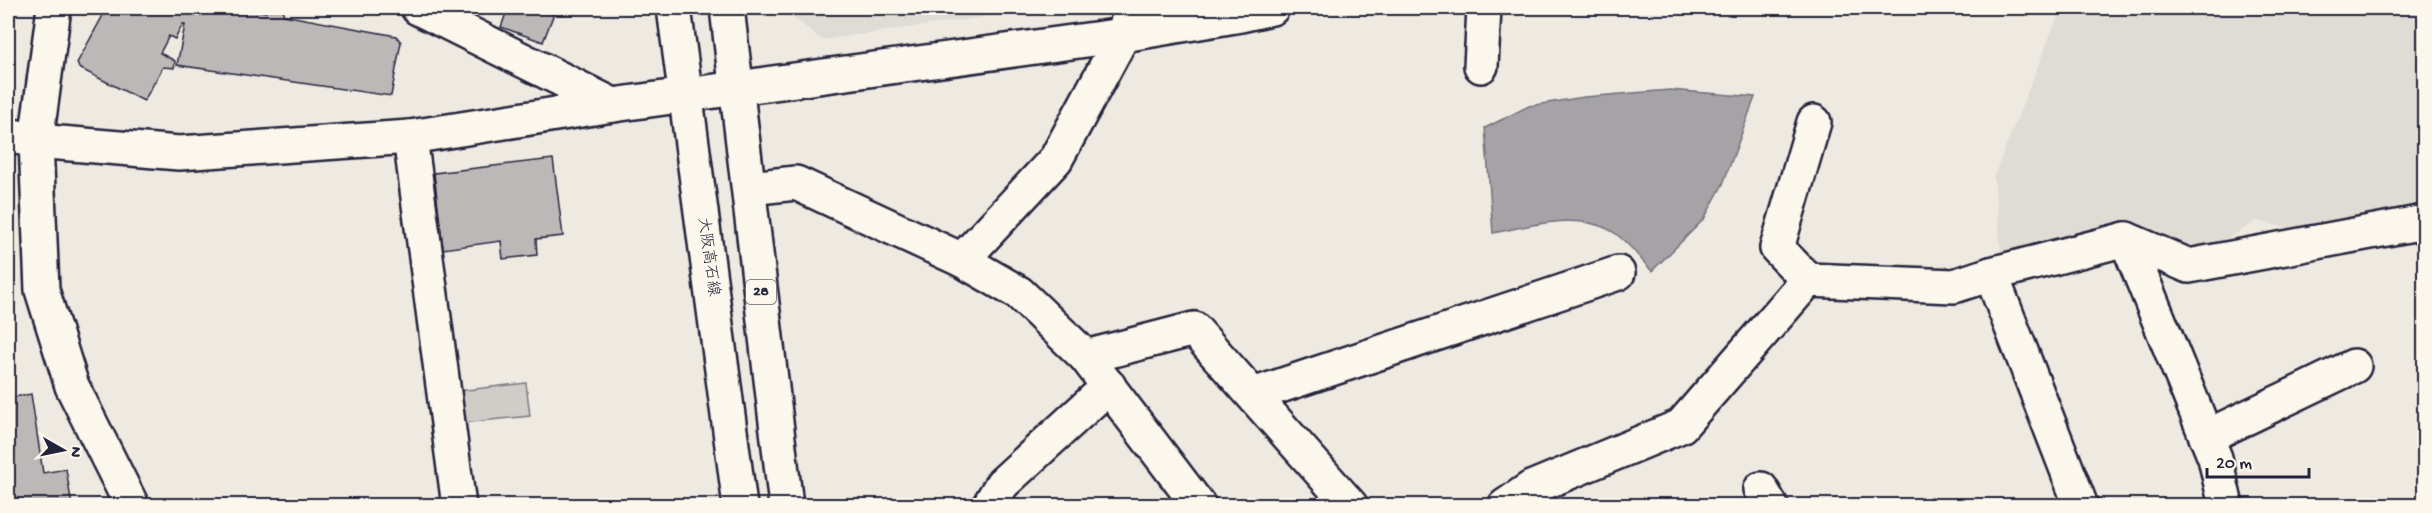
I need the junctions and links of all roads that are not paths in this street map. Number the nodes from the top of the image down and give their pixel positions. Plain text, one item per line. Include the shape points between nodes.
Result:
1 (54, 8) edge
2 (418, 8) edge
3 (674, 8) edge
4 (727, 8) edge
5 (1272, 8) edge
6 (1484, 8) edge
7 (1127, 21) edge
8 (1480, 66) dead end
9 (737, 90) junction
10 (685, 96) junction
11 (613, 105) junction
12 (1814, 122) dead end
13 (410, 137) junction
14 (22, 138) edge
15 (749, 188) junction
16 (2424, 222) edge
17 (2126, 239) junction
18 (962, 260) junction
19 (1618, 273) dead end
20 (1991, 274) junction
21 (1808, 280) junction
22 (1086, 357) junction
23 (2354, 366) dead end
24 (1109, 386) junction
25 (1253, 395) junction
26 (2206, 437) junction
27 (1525, 500) edge
28 (739, 502) edge
29 (787, 502) edge
30 (132, 506) edge
31 (459, 506) edge
32 (989, 506) edge
33 (1199, 506) edge
34 (1352, 506) edge
35 (2081, 506) edge
36 (2226, 506) edge

1 - 14 street
2 - 11 street
3 - 10 street, 大阪高石線
4 - 9 street, 28
5 - 7 street via 1241,15
6 - 8 street
7 - 9 street
7 - 18 street via 1056,159
9 - 10 street
9 - 15 street, 28
10 - 11 street
10 - 28 street, 大阪高石線
11 - 13 street
12 - 21 street via 1776,248
13 - 14 street via 179,153
13 - 31 street
14 - 30 street via 42,290 72,386
15 - 18 street via 796,183
15 - 29 street, 28
16 - 17 street via 2189,266
17 - 20 street
17 - 26 street
18 - 22 street via 1018,293
19 - 25 street
20 - 21 street via 1954,286
20 - 35 street
21 - 27 street via 1681,426
22 - 24 street
22 - 25 street via 1194,329
23 - 26 street
24 - 32 street via 1002,484
24 - 33 street
25 - 34 street
26 - 36 street

